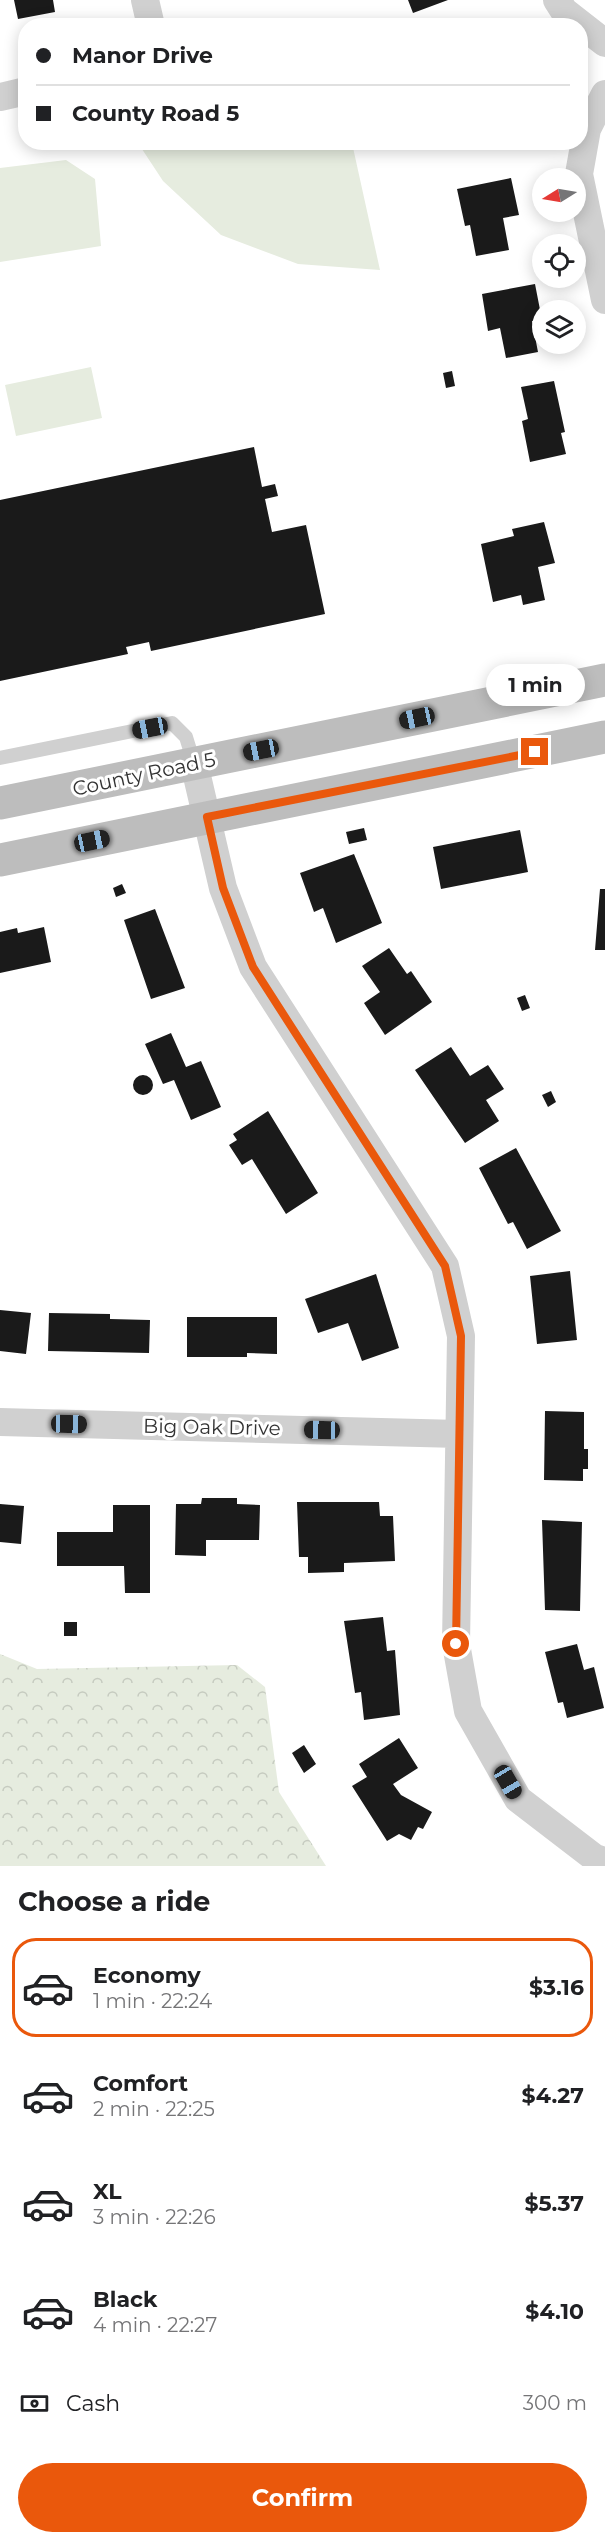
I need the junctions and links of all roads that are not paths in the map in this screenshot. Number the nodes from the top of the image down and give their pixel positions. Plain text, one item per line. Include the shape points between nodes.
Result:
1 (145, 0) edge
2 (557, 0) edge
3 (149, 18) edge
4 (573, 18) edge
5 (588, 30) edge
6 (605, 43) edge
7 (18, 93) edge
8 (605, 94) edge
9 (0, 97) edge
10 (588, 127) edge
11 (583, 150) edge
12 (605, 300) edge
13 (605, 680) edge
14 (605, 737) edge
15 (0, 758) edge
16 (194, 763) junction
17 (0, 803) edge
18 (207, 817) junction
19 (0, 860) edge
20 (0, 1422) edge
21 (459, 1434) junction
22 (605, 1861) edge

1 - 3 street
2 - 4 street
5 - 6 street
7 - 9 street
8 - 10 street
11 - 12 street via 579,174
13 - 16 main road, County Road 5
14 - 18 main road
15 - 16 lane via 172,723 186,737
16 - 17 main road, County Road 5
16 - 18 street
18 - 19 main road
18 - 21 street via 223,888 253,967 445,1266 461,1336
20 - 21 street, Big Oak Drive
21 - 22 street via 456,1644 468,1711 518,1799 595,1858

